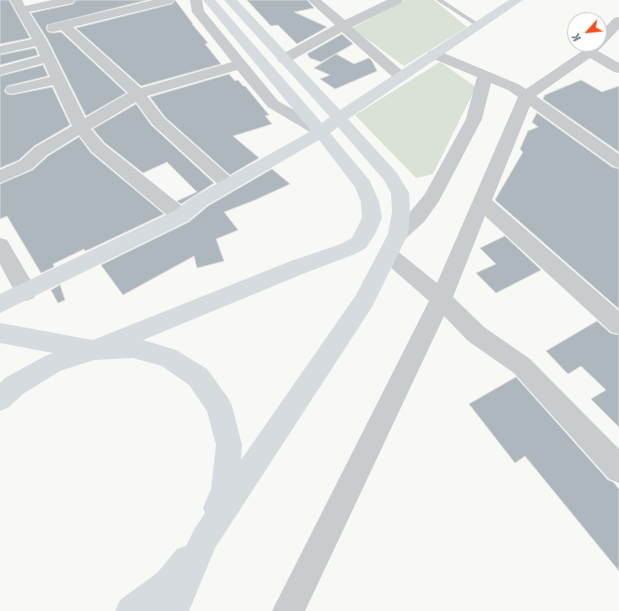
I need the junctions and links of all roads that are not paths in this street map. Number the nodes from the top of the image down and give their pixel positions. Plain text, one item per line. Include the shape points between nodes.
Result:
1 (69, 0) edge
2 (168, 0) edge
3 (196, 0) edge
4 (208, 0) edge
5 (230, 0) edge
6 (314, 0) edge
7 (439, 0) edge
8 (517, 0) edge
9 (387, 2) edge
10 (133, 3) edge
11 (19, 5) edge
12 (619, 21) edge
13 (478, 25) junction
14 (64, 26) junction
15 (343, 26) junction
16 (607, 34) edge
17 (37, 37) junction
18 (0, 50) edge
19 (587, 52) edge
20 (601, 52) edge
21 (434, 54) junction
22 (48, 58) junction
23 (284, 59) junction
24 (241, 64) junction
25 (619, 69) edge
26 (0, 71) edge
27 (485, 76) junction
28 (401, 77) junction
29 (58, 79) junction
30 (12, 90) dead end
31 (138, 94) junction
32 (526, 96) junction
33 (338, 118) junction
34 (81, 127) junction
35 (321, 132) junction
36 (619, 162) edge
37 (0, 177) edge
38 (229, 185) junction
39 (482, 202) junction
40 (181, 216) junction
41 (398, 234) junction
42 (0, 244) edge
43 (394, 258) junction
44 (26, 292) junction
45 (435, 295) junction
46 (0, 304) edge
47 (619, 325) edge
48 (0, 333) edge
49 (94, 350) junction
50 (0, 399) edge
51 (619, 469) edge
52 (205, 538) junction
53 (131, 611) edge
54 (173, 611) edge
55 (288, 611) edge

1 - 11 street
2 - 10 street
3 - 24 street via 198,12
4 - 35 main road
5 - 23 main road
6 - 15 street
7 - 13 lane
8 - 13 main road
9 - 15 street
10 - 14 street
11 - 17 street
12 - 16 street
13 - 21 main road
14 - 17 street
14 - 31 street
15 - 23 street
15 - 28 street
17 - 18 street
17 - 22 street
19 - 32 street
20 - 25 street
21 - 27 street
21 - 28 main road
22 - 26 street
22 - 29 street
23 - 33 main road
24 - 31 street
24 - 35 street via 273,104
27 - 32 street via 513,87
27 - 41 street via 474,119 432,198 417,217
28 - 33 main road
29 - 30 street
29 - 34 street
31 - 34 street
31 - 38 street via 158,121
32 - 36 street
32 - 39 street
33 - 35 main road
33 - 41 main road via 391,177 400,193
34 - 37 street via 41,152 26,165
34 - 40 street via 98,148
35 - 38 main road
35 - 49 main road via 364,185 370,202 372,218 359,243
38 - 40 main road via 200,201
39 - 45 street
39 - 47 street
40 - 44 main road
41 - 43 main road
42 - 44 street
43 - 45 street
43 - 52 main road
44 - 46 main road
45 - 51 street via 476,334 522,366
45 - 55 street
48 - 49 main road
49 - 50 main road via 53,363 14,386
49 - 52 main road via 133,348 168,357 198,377 219,406 228,445 225,490
52 - 53 main road via 168,584
52 - 54 main road

